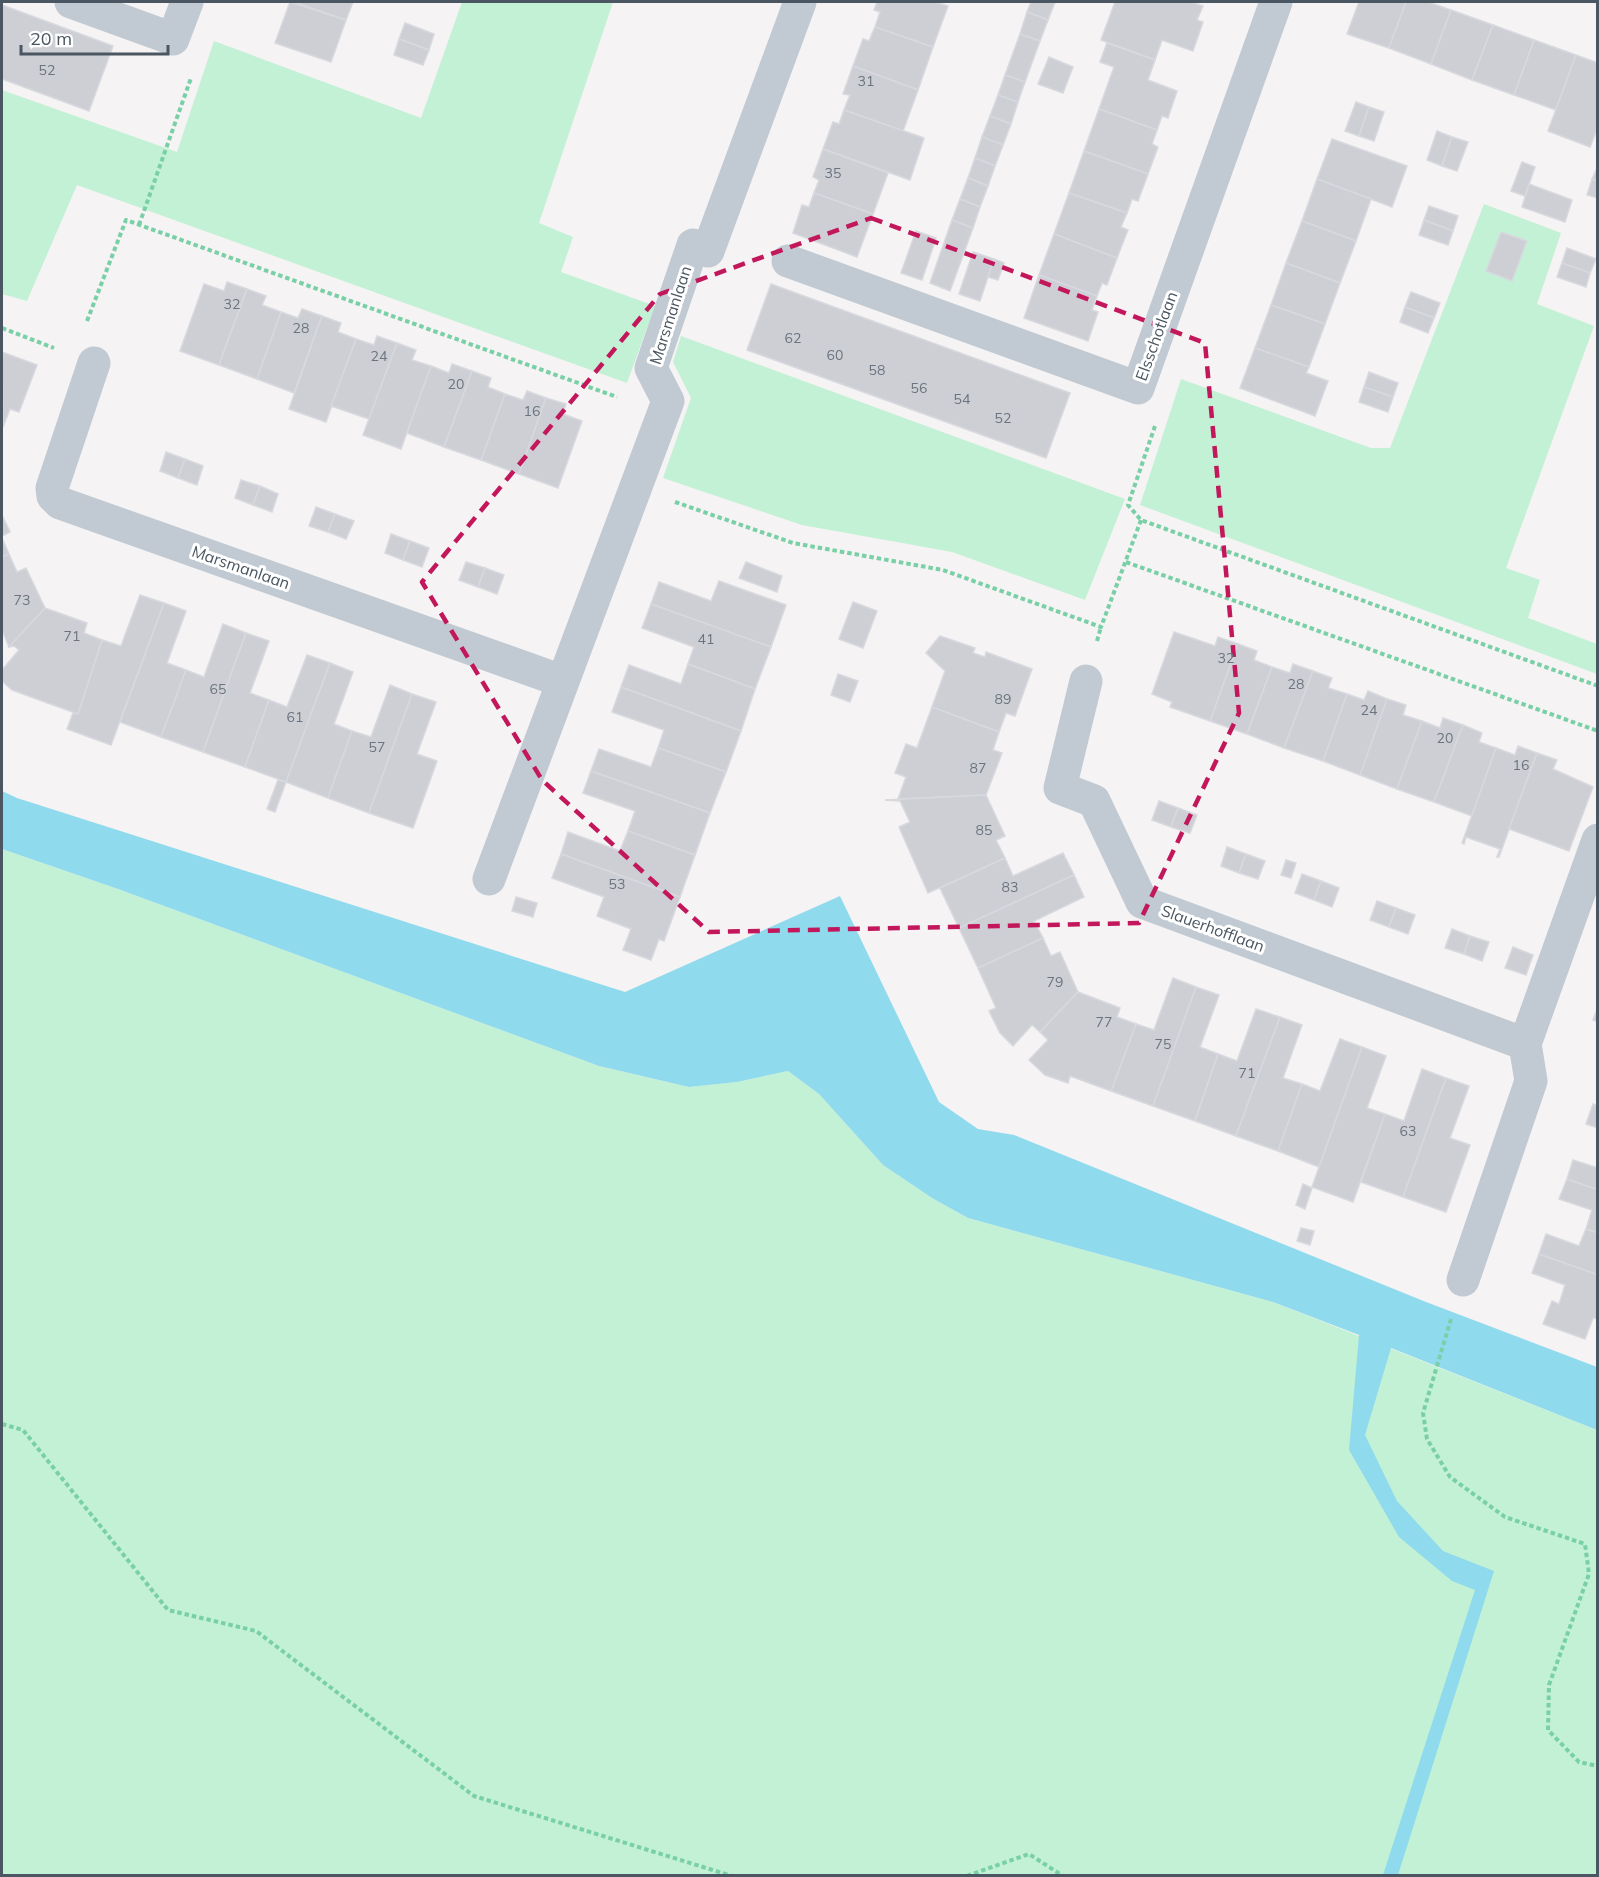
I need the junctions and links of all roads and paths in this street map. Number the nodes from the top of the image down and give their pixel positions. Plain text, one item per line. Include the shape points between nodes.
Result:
1 (71, 2) edge
2 (187, 2) edge
3 (800, 2) edge
4 (1276, 2) edge
5 (174, 39) junction
6 (139, 225) junction
7 (788, 261) dead end
8 (86, 324) dead end
9 (2, 328) edge
10 (63, 351) dead end
11 (94, 363) dead end
12 (1138, 388) junction
13 (663, 414) junction
14 (635, 488) junction
15 (1141, 520) junction
16 (1126, 562) junction
17 (562, 681) junction
18 (1086, 681) dead end
19 (1598, 686) edge
20 (1598, 731) edge
21 (1598, 840) edge
22 (489, 879) dead end
23 (1526, 1044) junction
24 (1464, 1280) dead end
25 (1453, 1314) dead end
26 (2, 1424) edge
27 (1598, 1766) edge
28 (732, 1875) edge
29 (967, 1875) edge
30 (1063, 1875) edge

1 - 5 street
2 - 5 street
3 - 13 street, Marsmanlaan via 708,251 693,245 651,368 668,401
4 - 12 street, Elsschotlaan
5 - 6 path via 201,49
6 - 8 path via 126,220
6 - 13 path
7 - 12 street, Elsschotlaan
9 - 10 path
11 - 17 street, Marsmanlaan via 52,488 60,503
12 - 15 path via 1164,398 1128,505
13 - 14 street, Marsmanlaan
14 - 16 path via 793,543 943,570 1101,627
14 - 17 street, Marsmanlaan
15 - 16 path
15 - 19 path
16 - 20 path
17 - 22 street, Marsmanlaan
18 - 23 street, Slauerhofflaan via 1060,788 1094,801 1142,902
21 - 23 street
23 - 24 street via 1530,1081
25 - 27 path via 1422,1413 1427,1439 1450,1477 1505,1517 1585,1544 1589,1574 1549,1685 1548,1730 1579,1762
26 - 28 path via 22,1430 168,1610 256,1631 474,1796
29 - 30 path via 1029,1854

